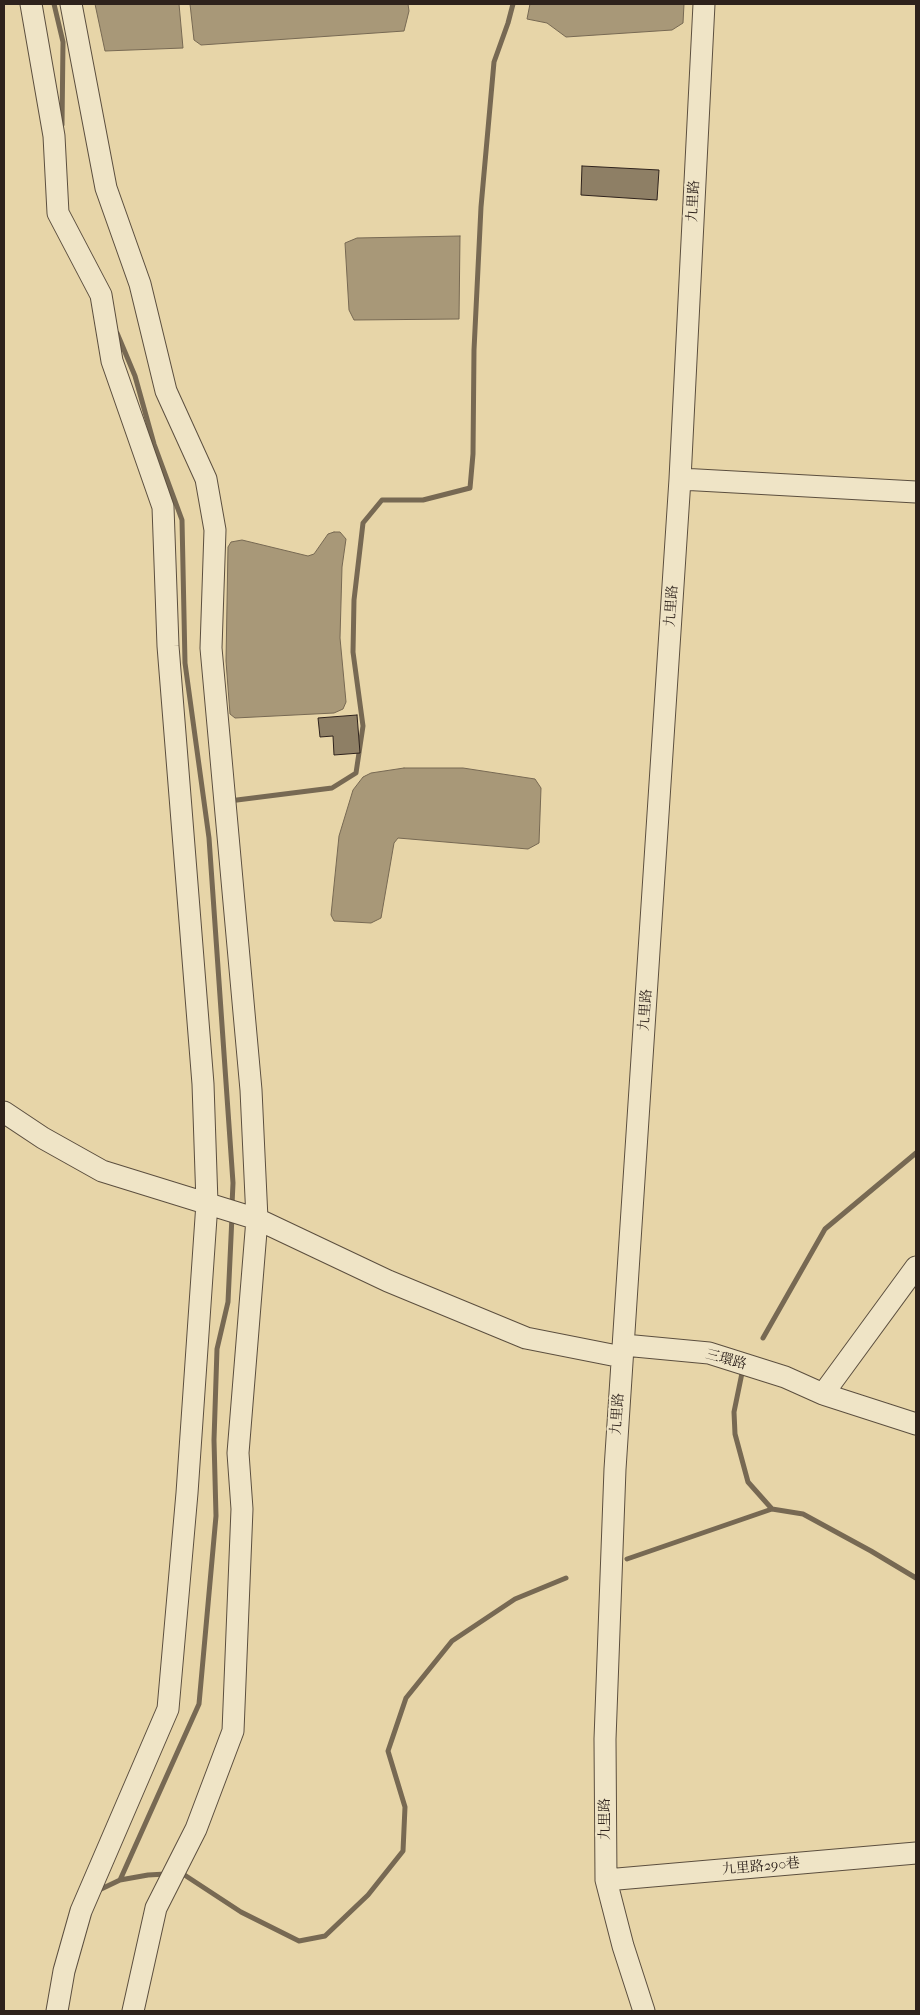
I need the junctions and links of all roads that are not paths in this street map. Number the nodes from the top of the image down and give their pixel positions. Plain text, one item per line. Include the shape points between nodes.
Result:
1 (31, 4) edge
2 (71, 4) edge
3 (704, 4) edge
4 (680, 479) junction
5 (916, 492) edge
6 (4, 1112) edge
7 (207, 1203) junction
8 (256, 1219) junction
9 (916, 1266) edge
10 (623, 1351) junction
11 (824, 1394) junction
12 (916, 1424) edge
13 (916, 1853) edge
14 (606, 1880) junction
15 (57, 2011) edge
16 (133, 2011) edge
17 (644, 2011) edge

1 - 7 street via 54,136 58,214 100,295 112,361 163,507 168,646 203,1084
2 - 8 street via 106,188 140,284 166,391 206,479 215,530 211,648 251,1090
3 - 4 street, 九里路
4 - 5 street
4 - 10 street, 九里路
6 - 7 street, 三環路 via 102,1171
7 - 8 street, 三環路
7 - 15 street via 168,1709 81,1911 64,1971
8 - 10 street, 三環路 via 388,1281 526,1338
8 - 16 street via 238,1453 242,1509 233,1731 196,1829 156,1908
9 - 11 street
10 - 11 street, 三環路 via 709,1353 785,1377
10 - 14 street, 九里路 via 615,1469 606,1719
11 - 12 street, 三環路
13 - 14 street, 九里路290巷
14 - 17 street, 九里路

